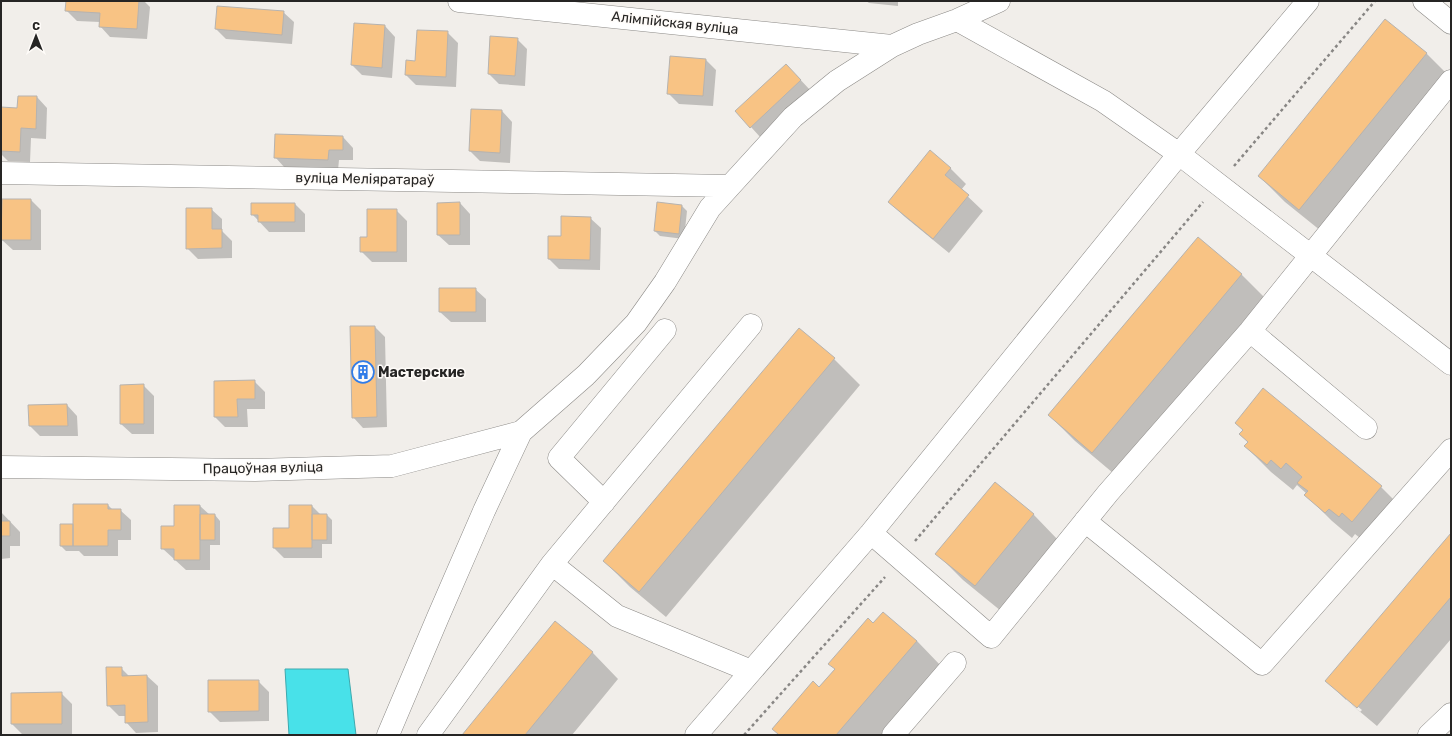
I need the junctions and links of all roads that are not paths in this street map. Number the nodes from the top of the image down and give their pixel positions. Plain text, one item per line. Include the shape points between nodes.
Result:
1 (459, 1) edge
2 (999, 1) edge
3 (1308, 1) edge
4 (1424, 1) edge
5 (957, 20) junction
6 (1451, 23) edge
7 (892, 46) junction
8 (1451, 81) edge
9 (1179, 154) junction
10 (1, 173) edge
11 (730, 186) junction
12 (1310, 256) junction
13 (750, 325) dead end
14 (665, 330) dead end
15 (1250, 331) junction
16 (1451, 364) edge
17 (1366, 428) dead end
18 (522, 432) junction
19 (1451, 450) edge
20 (1, 467) edge
21 (604, 502) junction
22 (1085, 521) junction
23 (871, 533) junction
24 (552, 564) junction
25 (955, 663) dead end
26 (750, 670) junction
27 (1451, 714) edge
28 (388, 735) edge
29 (428, 735) edge
30 (696, 735) edge
31 (893, 735) edge
32 (1429, 735) edge

1 - 7 street, Алімпійская вуліца
2 - 5 street
3 - 9 street
4 - 6 street
5 - 7 street
5 - 9 street via 1103,101
7 - 11 street via 837,81 793,117
8 - 12 street
9 - 12 street
9 - 23 street
10 - 11 street, вуліца Меліяратараў
11 - 18 street via 710,208 665,282 636,323 586,375
12 - 15 street
12 - 16 street
13 - 21 street
14 - 21 street via 559,458
15 - 17 street
15 - 22 street
18 - 20 street, Працоўная вуліца via 392,466 255,470
18 - 28 street via 497,483
19 - 22 street via 1262,664
21 - 24 street
22 - 23 street via 991,637
23 - 26 street
24 - 26 street via 617,616
24 - 29 street
25 - 31 street
26 - 30 street
27 - 32 street

